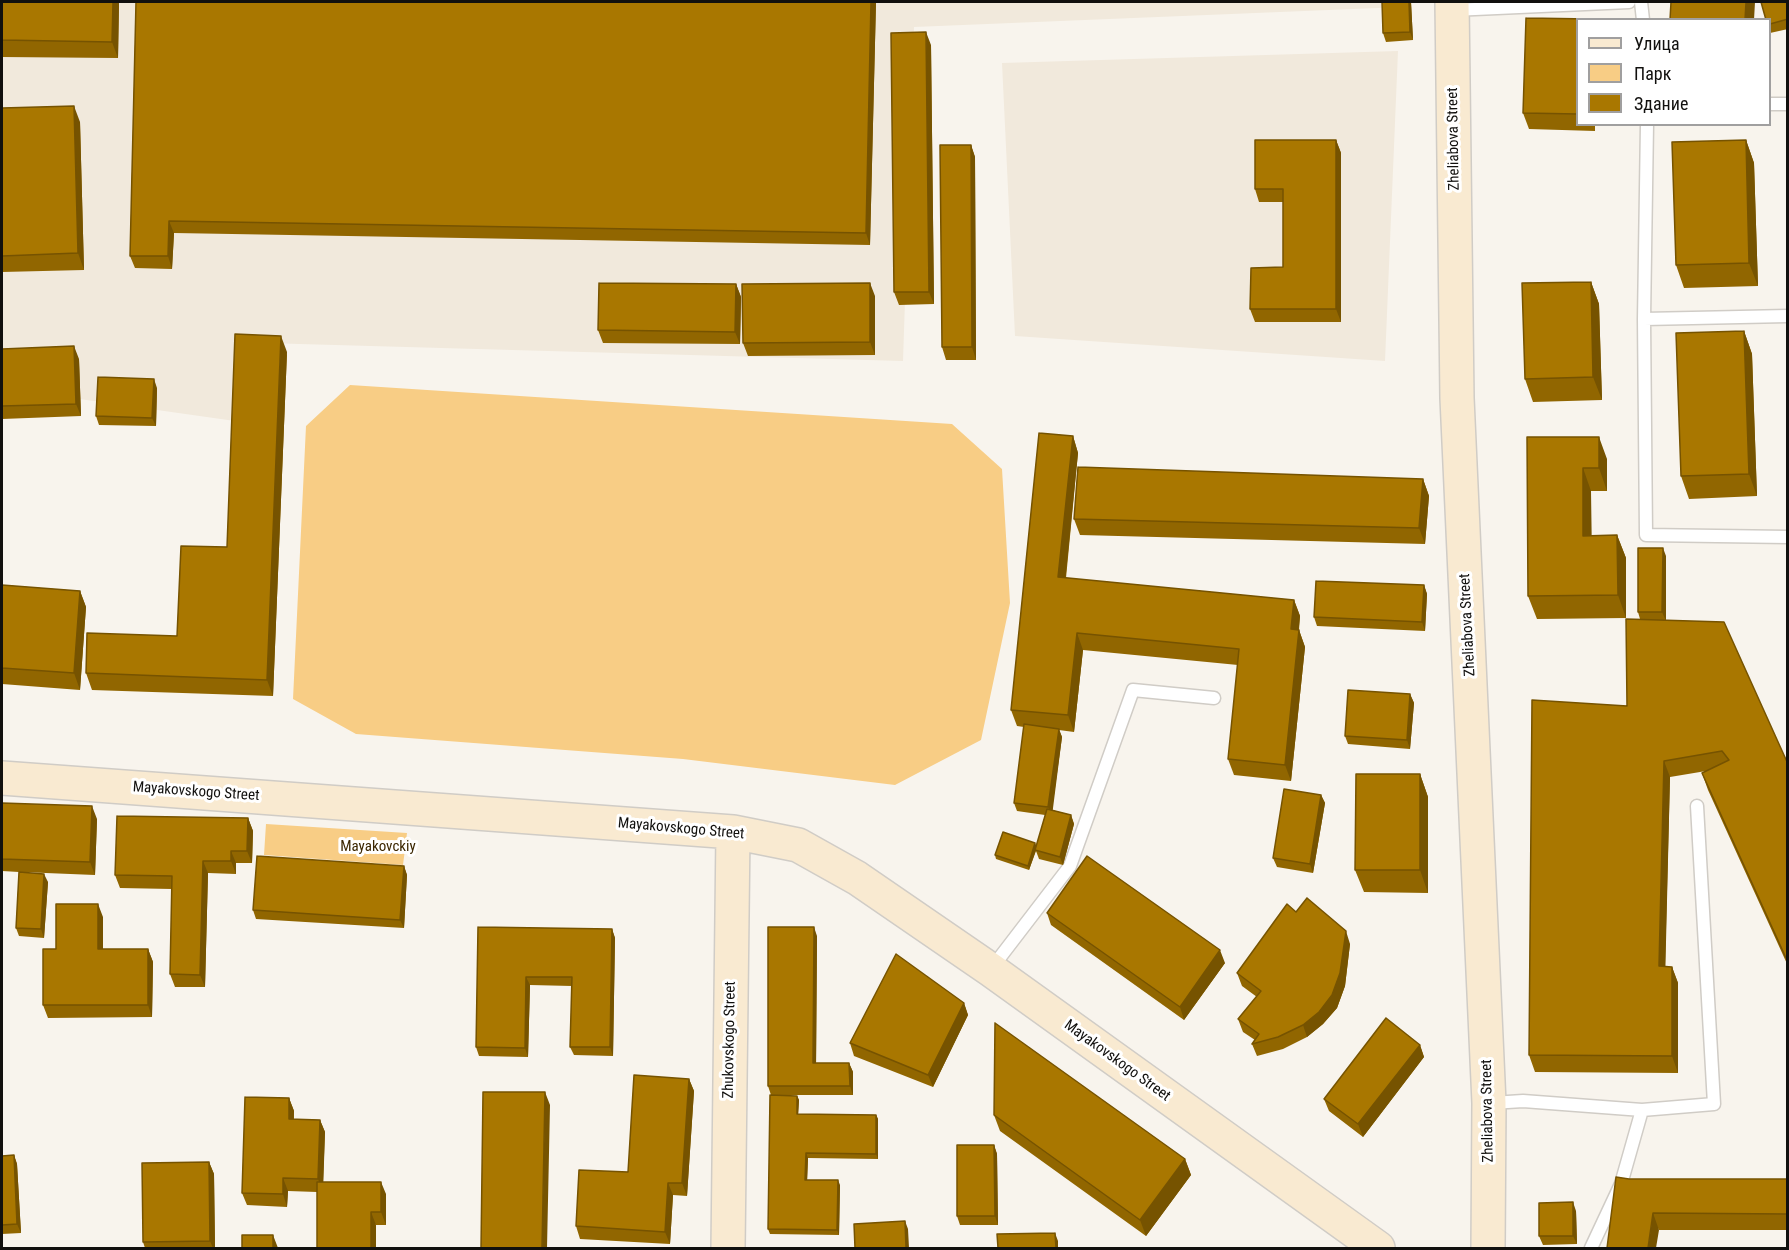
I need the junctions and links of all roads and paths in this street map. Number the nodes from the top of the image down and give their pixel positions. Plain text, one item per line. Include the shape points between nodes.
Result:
1 (1629, 2) edge
2 (1641, 2) edge
3 (1452, 6) edge
4 (1642, 18) edge
5 (1771, 104) edge
6 (1788, 104) edge
7 (1647, 126) edge
8 (1788, 316) edge
9 (1644, 319) junction
10 (1788, 537) edge
11 (1214, 698) dead end
12 (2, 778) edge
13 (1697, 806) dead end
14 (733, 831) junction
15 (991, 970) junction
16 (1489, 1103) junction
17 (1642, 1110) junction
18 (728, 1248) edge
19 (1378, 1248) edge
20 (1488, 1248) edge
21 (1591, 1248) edge

1 - 3 lane
2 - 4 lane
3 - 16 main road, Zheliabova Street via 1458,398
5 - 6 lane
7 - 9 lane
8 - 9 lane
9 - 10 lane via 1646,535
11 - 15 lane via 1133,690 1070,866
12 - 14 main road, Mayakovskogo Street
13 - 17 lane via 1714,1104
14 - 15 main road, Mayakovskogo Street via 798,845 857,878
14 - 18 main road, Zhukovskogo Street
15 - 19 main road, Mayakovskogo Street
16 - 17 lane via 1522,1101
16 - 20 main road, Zheliabova Street
17 - 21 lane via 1621,1184

